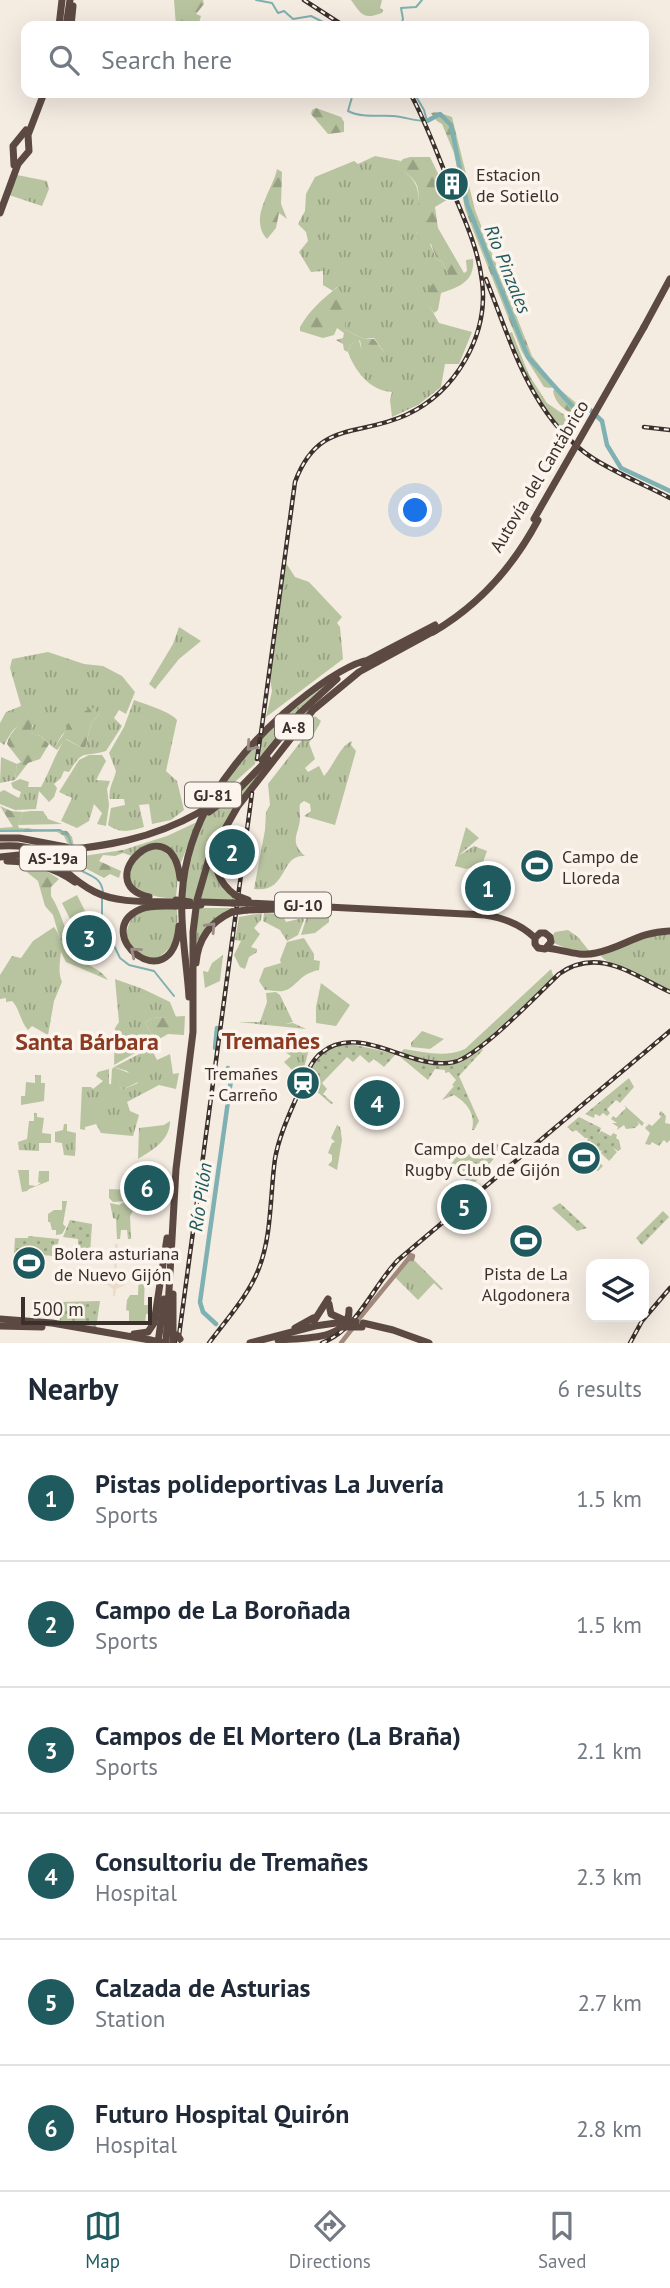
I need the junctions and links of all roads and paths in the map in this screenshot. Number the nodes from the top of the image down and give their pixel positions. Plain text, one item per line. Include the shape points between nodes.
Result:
1 (66, 0) edge
2 (61, 21) edge
3 (70, 21) edge
4 (40, 98) edge
5 (40, 98) edge
6 (18, 141) junction
7 (28, 143) junction
8 (15, 153) junction
9 (23, 156) junction
10 (0, 205) edge
11 (0, 213) edge
12 (670, 279) edge
13 (670, 288) edge
14 (645, 328) junction
15 (536, 520) junction
16 (436, 631) junction
17 (363, 661) junction
18 (238, 806) junction
19 (203, 814) junction
20 (0, 844) edge
21 (79, 850) junction
22 (64, 851) junction
23 (2, 860) edge
24 (180, 878) junction
25 (94, 893) junction
26 (176, 903) junction
27 (233, 904) junction
28 (247, 905) junction
29 (298, 908) junction
30 (359, 909) junction
31 (179, 926) junction
32 (525, 929) junction
33 (670, 931) edge
34 (537, 936) junction
35 (549, 945) junction
36 (530, 948) dead end
37 (192, 1004) junction
38 (167, 1238) junction
39 (171, 1248) junction
40 (409, 1258) dead end
41 (349, 1310) dead end
42 (0, 1321) edge
43 (342, 1323) junction
44 (316, 1324) junction
45 (358, 1324) junction
46 (52, 1326) junction
47 (109, 1333) junction
48 (307, 1337) junction
49 (178, 1340) edge
50 (278, 1340) junction
51 (266, 1341) edge
52 (160, 1342) edge
53 (342, 1342) edge
54 (140, 1343) edge
55 (250, 1343) edge
56 (318, 1343) edge
57 (419, 1343) edge
58 (429, 1343) edge

1 - 2 highway
1 - 3 highway
4 - 6 highway
5 - 7 highway
6 - 7 highway
6 - 8 highway via 13,146
7 - 9 highway via 29,151
8 - 9 highway
8 - 10 highway
9 - 11 highway
12 - 14 highway, Autovía del Cantábrico / A-8
13 - 14 highway, Autovía del Cantábrico / A-8
14 - 15 highway, Autovía del Cantábrico / A-8, bridge
15 - 16 highway, Autovía del Cantábrico / A-8 via 516,556 489,589
15 - 17 highway, Autovía del Cantábrico / A-8 via 504,565 468,602 427,630
16 - 18 highway, GJ-81 via 359,672 328,696
16 - 19 highway, Autovía del Cantábrico / A-8 via 373,662 334,688 248,780
17 - 19 highway, Autovía del Cantábrico / A-8 via 318,695 250,773
17 -> 19 highway, GJ-81 via 321,685 271,725 226,776
18 - 27 highway via 215,862
18 - 37 highway, GJ-81 via 214,847 199,889
19 - 21 highway, Autovía del Cantábrico / A-8 via 154,834
19 - 21 highway, Autovía del Cantábrico / A-8 via 143,842
19 - 24 highway via 186,850
19 - 37 highway, GJ-81 via 187,861 182,897
20 - 22 highway via 19,838
20 - 25 highway, AS-19a via 45,853
21 - 22 highway, Autovía del Cantábrico / A-8
22 - 23 highway, Autovía del Cantábrico / A-8
23 - 25 highway, AS-19a via 50,868
24 - 26 highway via 173,856 154,847 133,856 128,870 130,882 141,895
24 - 31 highway
25 - 26 highway via 109,899
26 - 27 highway, bridge
31 -> 26 highway via 175,946 160,959 140,958 125,943 125,925 133,914
27 - 28 highway, bridge
37 -> 27 highway via 203,936
28 - 29 highway
28 - 29 highway, GJ-10
28 - 30 highway, GJ-10
29 - 30 highway, GJ-10
30 - 32 highway, GJ-10 via 485,915
31 - 37 highway
32 - 34 highway, GJ-10
32 - 36 highway via 532,940
33 - 35 highway, GJ-10 via 648,933 595,953 567,952
34 - 35 highway, GJ-10 via 548,935
34 - 35 highway, GJ-10 via 538,948
37 - 38 highway, GJ-81
37 - 39 highway, GJ-81
38 - 47 highway via 152,1329 144,1334
38 - 52 highway, GJ-81
39 - 49 highway
39 - 52 highway, GJ-81
40 - 45 main road
41 - 48 highway via 338,1331
42 - 46 highway
42 - 46 highway
43 - 44 highway
43 - 44 highway via 333,1316 329,1301 314,1320
43 - 45 highway, bridge
44 - 50 highway
44 - 51 highway
45 - 53 main road
45 - 57 highway
45 - 58 highway
46 - 47 highway
46 - 54 highway
47 - 52 highway
48 - 50 highway
48 - 56 highway
50 - 51 highway
51 - 55 highway

